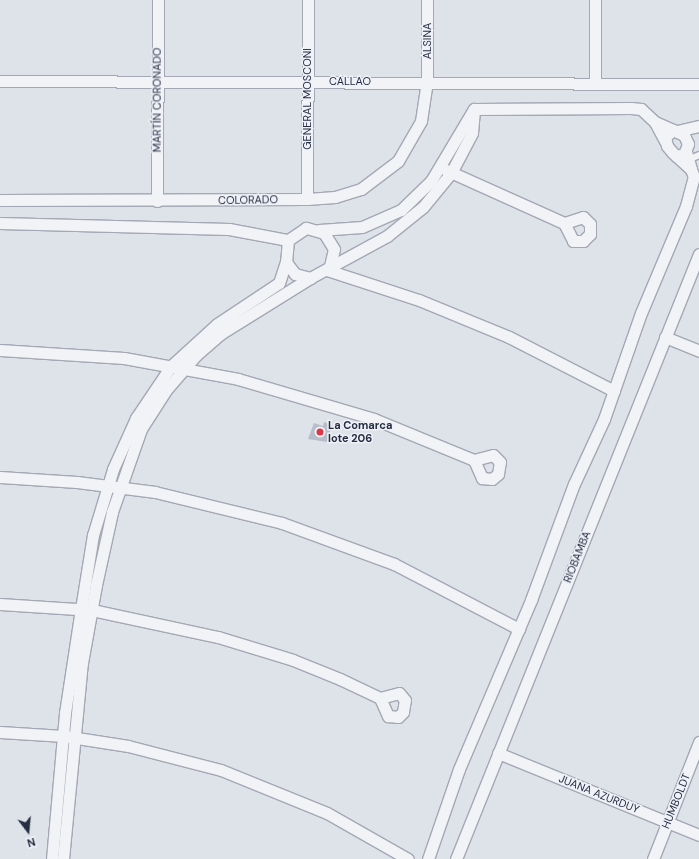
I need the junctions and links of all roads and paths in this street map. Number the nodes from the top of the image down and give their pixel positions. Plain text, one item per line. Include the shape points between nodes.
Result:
1 (158, 0) edge
2 (308, 0) edge
3 (427, 0) edge
4 (595, 0) edge
5 (428, 81) junction
6 (0, 82) edge
7 (158, 82) junction
8 (308, 82) junction
9 (595, 82) junction
10 (699, 84) edge
11 (474, 109) junction
12 (654, 122) junction
13 (699, 126) edge
14 (675, 130) junction
15 (664, 141) junction
16 (699, 155) edge
17 (676, 156) junction
18 (688, 156) junction
19 (440, 168) junction
20 (451, 173) junction
21 (307, 199) junction
22 (0, 200) edge
23 (157, 201) junction
24 (564, 223) dead end
25 (0, 224) edge
26 (319, 230) junction
27 (288, 240) junction
28 (699, 254) edge
29 (286, 262) junction
30 (329, 268) junction
31 (310, 278) junction
32 (665, 337) junction
33 (0, 350) edge
34 (699, 351) edge
35 (170, 366) junction
36 (184, 368) junction
37 (614, 391) junction
38 (474, 460) dead end
39 (0, 477) edge
40 (107, 486) junction
41 (118, 488) junction
42 (0, 604) edge
43 (86, 609) junction
44 (519, 629) junction
45 (380, 698) dead end
46 (0, 732) edge
47 (69, 736) junction
48 (699, 742) edge
49 (498, 753) junction
50 (667, 822) junction
51 (699, 835) edge
52 (52, 859) edge
53 (63, 859) edge
54 (408, 859) edge
55 (428, 859) edge
56 (456, 859) edge
57 (653, 859) edge

1 - 7 street, MARTÍN CORONADO
2 - 8 street, GENERAL MOSCONI
3 - 5 street, ALSINA
4 - 9 street
5 - 8 street, CALLAO
5 - 9 street, CALLAO
5 - 21 street, COLORADO via 421,121 398,161 379,178 350,194
6 - 7 street, CALLAO
7 - 8 street, CALLAO
7 - 23 street, MARTÍN CORONADO
8 - 21 street, GENERAL MOSCONI
9 - 10 street, CALLAO
11 - 12 street via 631,108 641,110
11 - 19 street
11 - 20 street via 472,133
12 - 14 street
12 - 15 street
13 - 14 street
13 - 18 street
14 - 15 street
14 - 18 street
15 - 17 street
16 - 18 lane
17 - 18 street
17 - 18 street
18 - 37 street via 692,189 641,313
19 - 20 street
19 - 26 street via 418,196 386,219 362,227
20 - 24 street
20 - 30 street via 403,225 355,257
21 - 23 street, COLORADO
22 - 23 street, COLORADO
25 - 27 street via 229,229
26 - 27 street via 299,230
26 - 30 street via 329,238 334,249
27 - 29 street
28 - 32 street, RIOBAMBA
29 - 31 street via 295,274
29 - 35 street via 279,283 200,337
30 - 31 street
30 - 37 street via 509,336
31 - 36 street via 220,334
32 - 34 street
32 - 49 street, RIOBAMBA
33 - 35 street via 117,358
35 - 36 street
35 - 40 street via 136,418
36 - 38 street via 328,404
36 - 41 street via 141,429
37 - 44 street via 574,484
39 - 40 street
40 - 41 street
40 - 43 street via 93,535
41 - 43 street
41 - 44 street via 210,503 318,534 429,580
42 - 43 street
43 - 45 street via 176,627 252,647 293,660
43 - 47 street
44 - 55 street via 462,762
46 - 47 street
47 - 52 street
47 - 53 street
47 - 54 street via 160,753 253,781 327,813
48 - 50 street, HUMBOLDT
49 - 50 street, JUANA AZURDUY
49 - 56 street, RIOBAMBA
50 - 51 street, JUANA AZURDUY
50 - 57 street, HUMBOLDT

